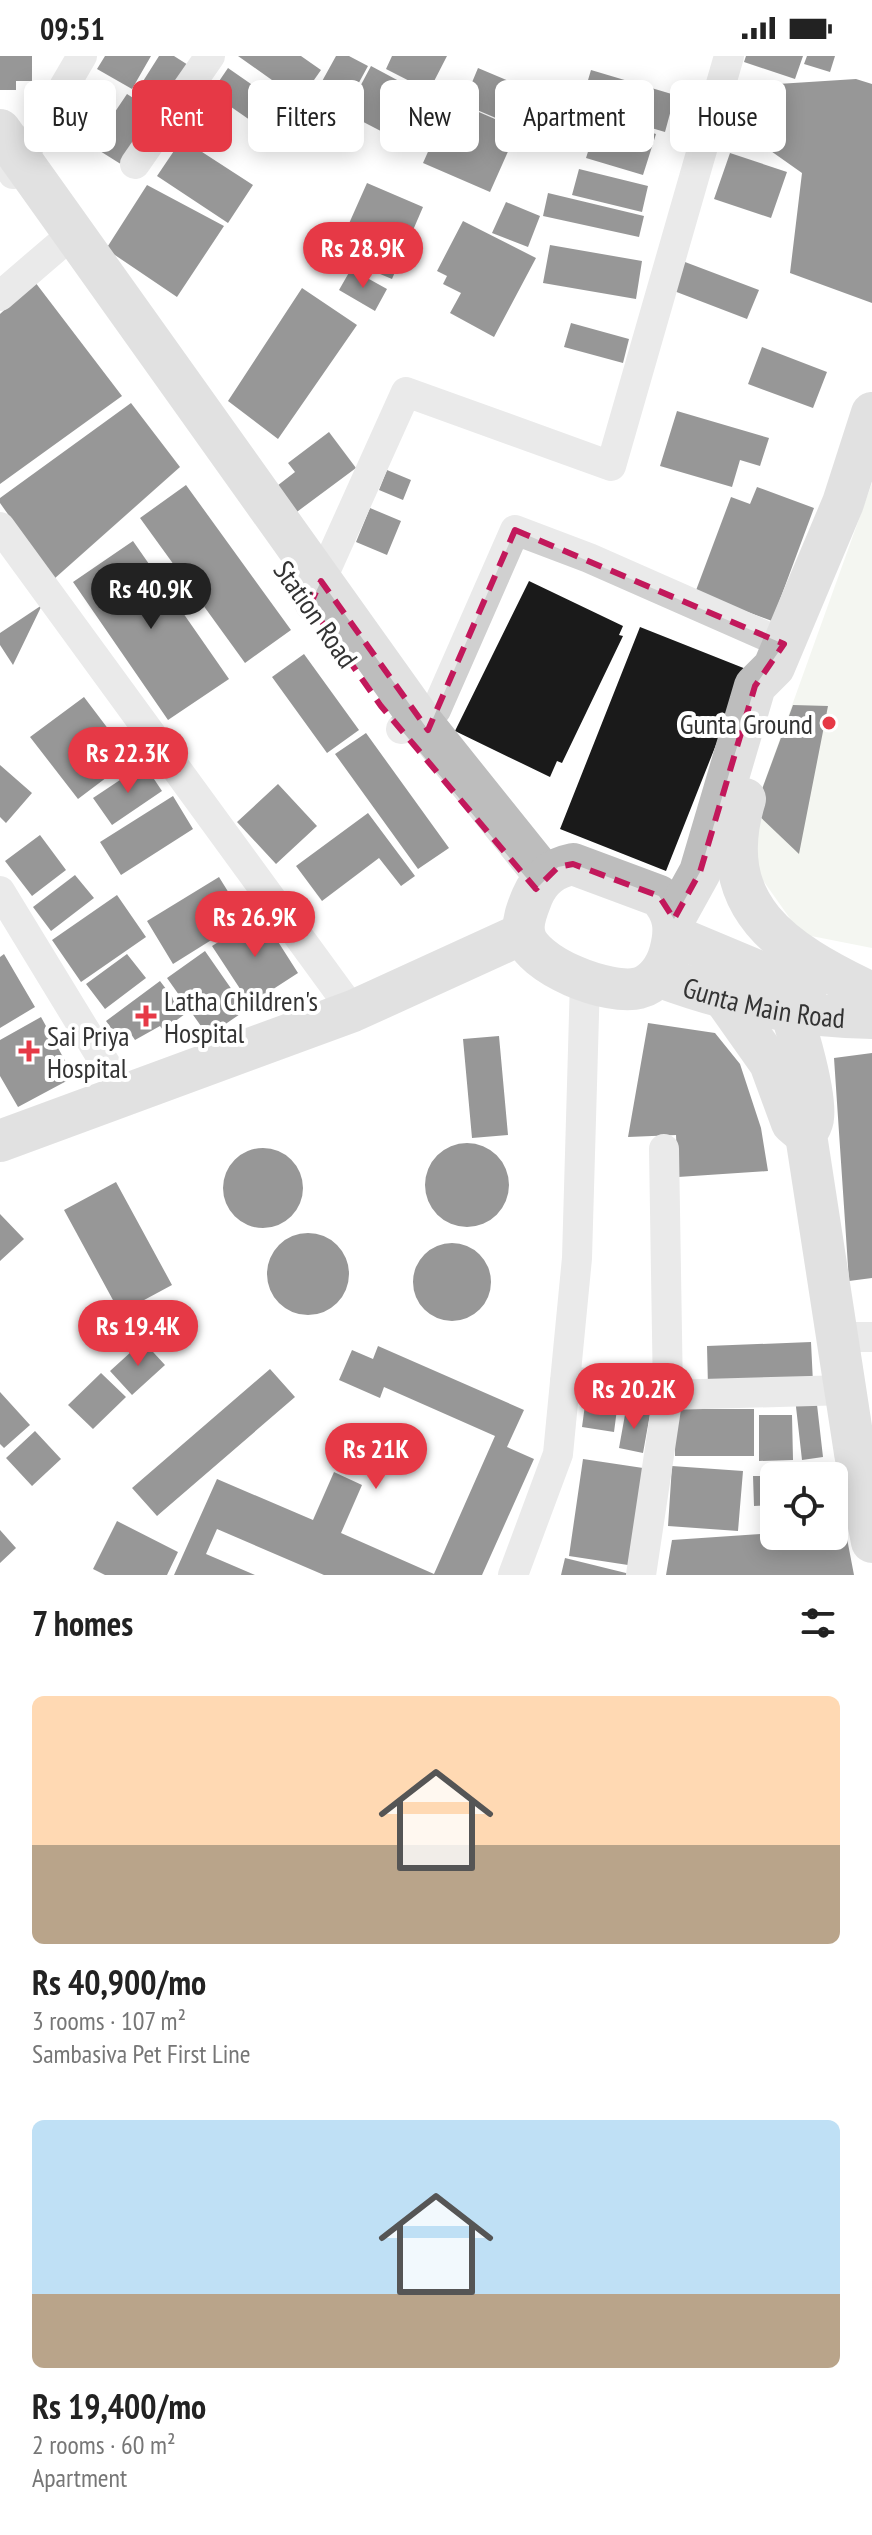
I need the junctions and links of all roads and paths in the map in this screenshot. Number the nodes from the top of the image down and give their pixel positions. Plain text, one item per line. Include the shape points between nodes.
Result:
1 (82, 56) edge
2 (210, 56) edge
3 (729, 56) edge
4 (8, 159) edge
5 (135, 164) dead end
6 (57, 247) junction
7 (0, 296) edge
8 (872, 413) edge
9 (0, 527) edge
10 (315, 593) junction
11 (779, 655) junction
12 (412, 727) junction
13 (540, 883) junction
14 (0, 891) edge
15 (674, 927) junction
16 (524, 933) junction
17 (658, 976) junction
18 (585, 980) junction
19 (786, 996) junction
20 (724, 998) junction
21 (871, 1001) edge
22 (353, 1011) junction
23 (125, 1096) junction
24 (806, 1135) junction
25 (0, 1141) edge
26 (664, 1149) dead end
27 (855, 1337) edge
28 (565, 1380) junction
29 (847, 1390) junction
30 (668, 1395) junction
31 (864, 1453) edge
32 (872, 1542) edge
33 (513, 1575) edge
34 (641, 1575) edge

1 - 4 street
2 - 5 street
3 - 10 street via 611,466 406,392
4 - 6 street, Station Road
4 - 10 street
6 - 7 street
6 - 10 street, Station Road
8 - 11 street via 843,503
9 - 22 street
10 - 12 street, Station Road via 381,706
11 - 12 street via 589,558 515,530 436,710
11 - 15 street via 755,686 700,872
11 - 21 street via 777,695 738,829 738,873 761,920 781,940
12 - 13 street, Station Road
13 - 15 street via 558,867 588,868 659,896
13 - 16 street via 526,910
14 - 23 street
15 - 17 street via 669,957
15 - 19 street, Gunta Main Road
16 - 18 street via 543,959
16 - 22 street
17 - 18 street via 637,989
17 - 20 street, Gunta Main Road
18 - 28 street via 577,1258
19 - 20 street, Gunta Main Road via 761,1007
19 - 21 street, Gunta Main Road via 834,1017
19 - 24 street via 814,1119
20 - 24 street via 770,1063 792,1123
22 - 23 street
23 - 25 street
24 - 27 street
26 - 30 street
27 - 29 street
28 - 30 street
28 - 33 street via 558,1454
29 - 30 street
29 - 31 street
30 - 34 street
31 - 32 street

